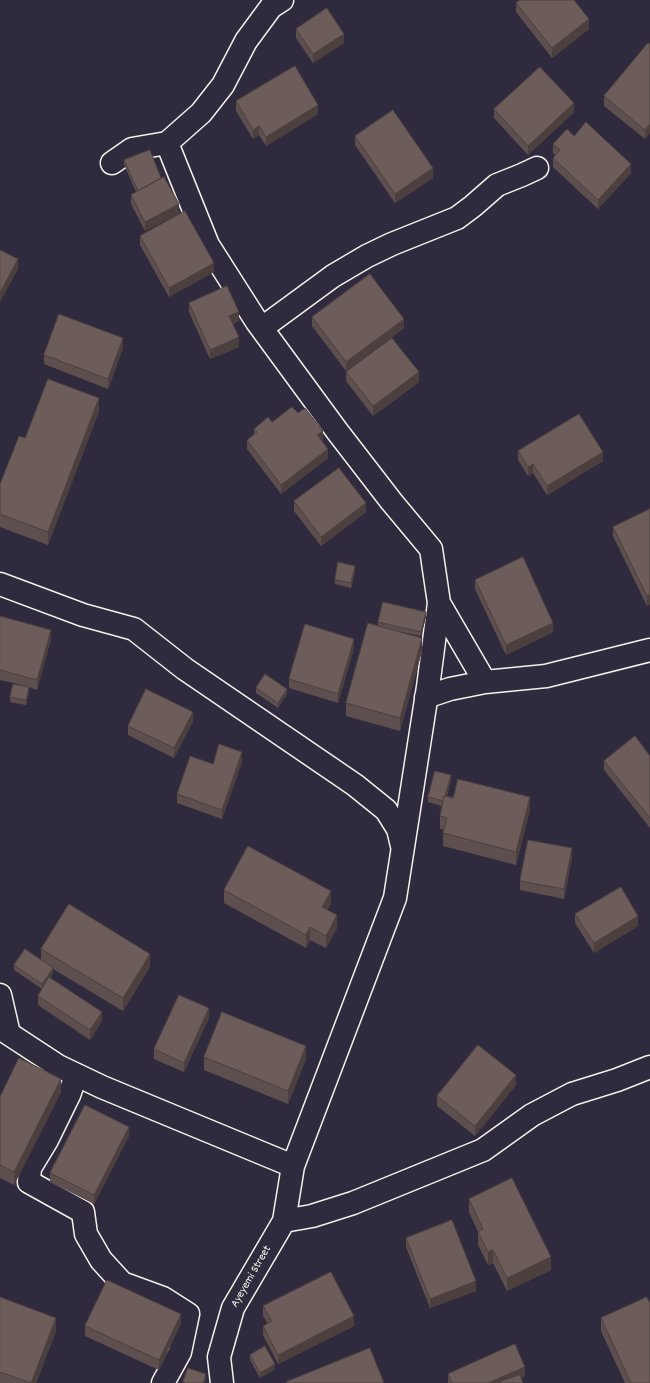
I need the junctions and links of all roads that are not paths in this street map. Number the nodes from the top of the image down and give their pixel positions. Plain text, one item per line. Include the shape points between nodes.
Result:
1 (282, 0) edge
2 (167, 143) junction
3 (112, 163) dead end
4 (537, 168) dead end
5 (262, 328) junction
6 (0, 584) edge
7 (440, 603) junction
8 (650, 650) edge
9 (484, 682) junction
10 (426, 697) junction
11 (402, 847) junction
12 (0, 995) edge
13 (4, 1031) edge
14 (650, 1067) edge
15 (76, 1075) junction
16 (292, 1166) junction
17 (284, 1221) junction
18 (163, 1383) edge
19 (222, 1383) edge

1 - 2 street via 271,8 246,41 223,85 200,113
2 - 3 street via 132,149
2 - 5 street via 208,245
4 - 5 street via 497,184 457,218 367,256 333,276
5 - 7 street via 336,431 431,549
6 - 11 street via 83,615 134,629 185,669 355,785 380,805 398,829
7 - 9 street
7 - 10 street
8 - 9 street via 546,676
9 - 10 street
10 - 11 street
11 - 16 street via 395,898
12 - 13 street
13 - 15 street
14 - 17 street via 572,1094 532,1115 483,1150 353,1203 312,1216
15 - 16 street
15 - 18 street via 47,1140 30,1168 29,1182 83,1212 86,1234 101,1260 122,1283 163,1298 188,1314 180,1352
16 - 17 street
17 - 19 street, Ayeyemi Street via 233,1308 219,1357

